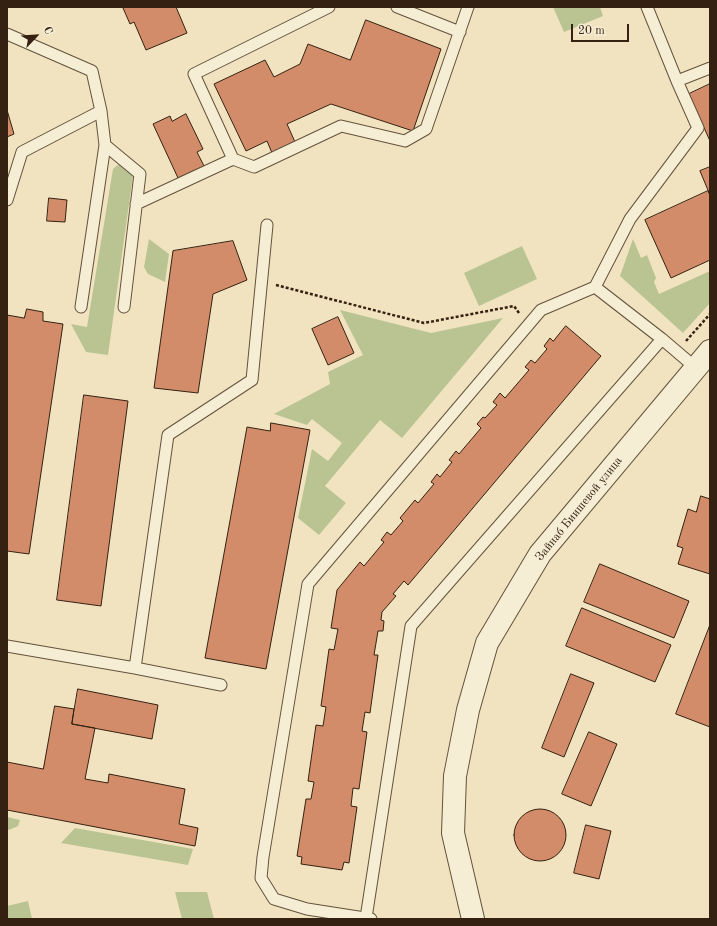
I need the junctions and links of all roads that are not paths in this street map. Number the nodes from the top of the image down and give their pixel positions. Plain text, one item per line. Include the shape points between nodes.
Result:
1 (329, 7) edge
2 (397, 7) edge
3 (468, 7) edge
4 (647, 7) edge
5 (460, 32) junction
6 (7, 34) edge
7 (710, 68) edge
8 (677, 81) junction
9 (101, 111) junction
10 (105, 145) junction
11 (233, 159) junction
12 (7, 200) edge
13 (136, 204) junction
14 (267, 226) dead end
15 (594, 287) junction
16 (81, 307) dead end
17 (124, 307) dead end
18 (662, 339) junction
19 (710, 351) edge
20 (696, 368) junction
21 (7, 646) edge
22 (135, 668) junction
23 (221, 684) dead end
24 (368, 919) edge
25 (473, 919) edge

1 - 11 lane via 194,74
2 - 5 lane
3 - 5 lane
4 - 8 lane
5 - 11 lane via 426,129 405,142 341,126 254,167
6 - 9 lane via 92,71
7 - 8 lane
8 - 15 lane via 698,128 630,219
9 - 10 lane
9 - 12 lane via 22,152
10 - 13 lane via 140,174
10 - 16 lane
11 - 13 lane
13 - 17 lane
14 - 22 lane via 252,380 168,435
15 - 18 lane
15 - 24 lane via 541,310 308,584 261,878 274,899 307,909
18 - 20 lane
18 - 24 lane via 411,626
19 - 20 street, Зайнаб Биишевой улица
20 - 25 street, Зайнаб Биишевой улица via 540,554 487,643 468,710 455,776 453,833
21 - 22 lane
22 - 23 lane

